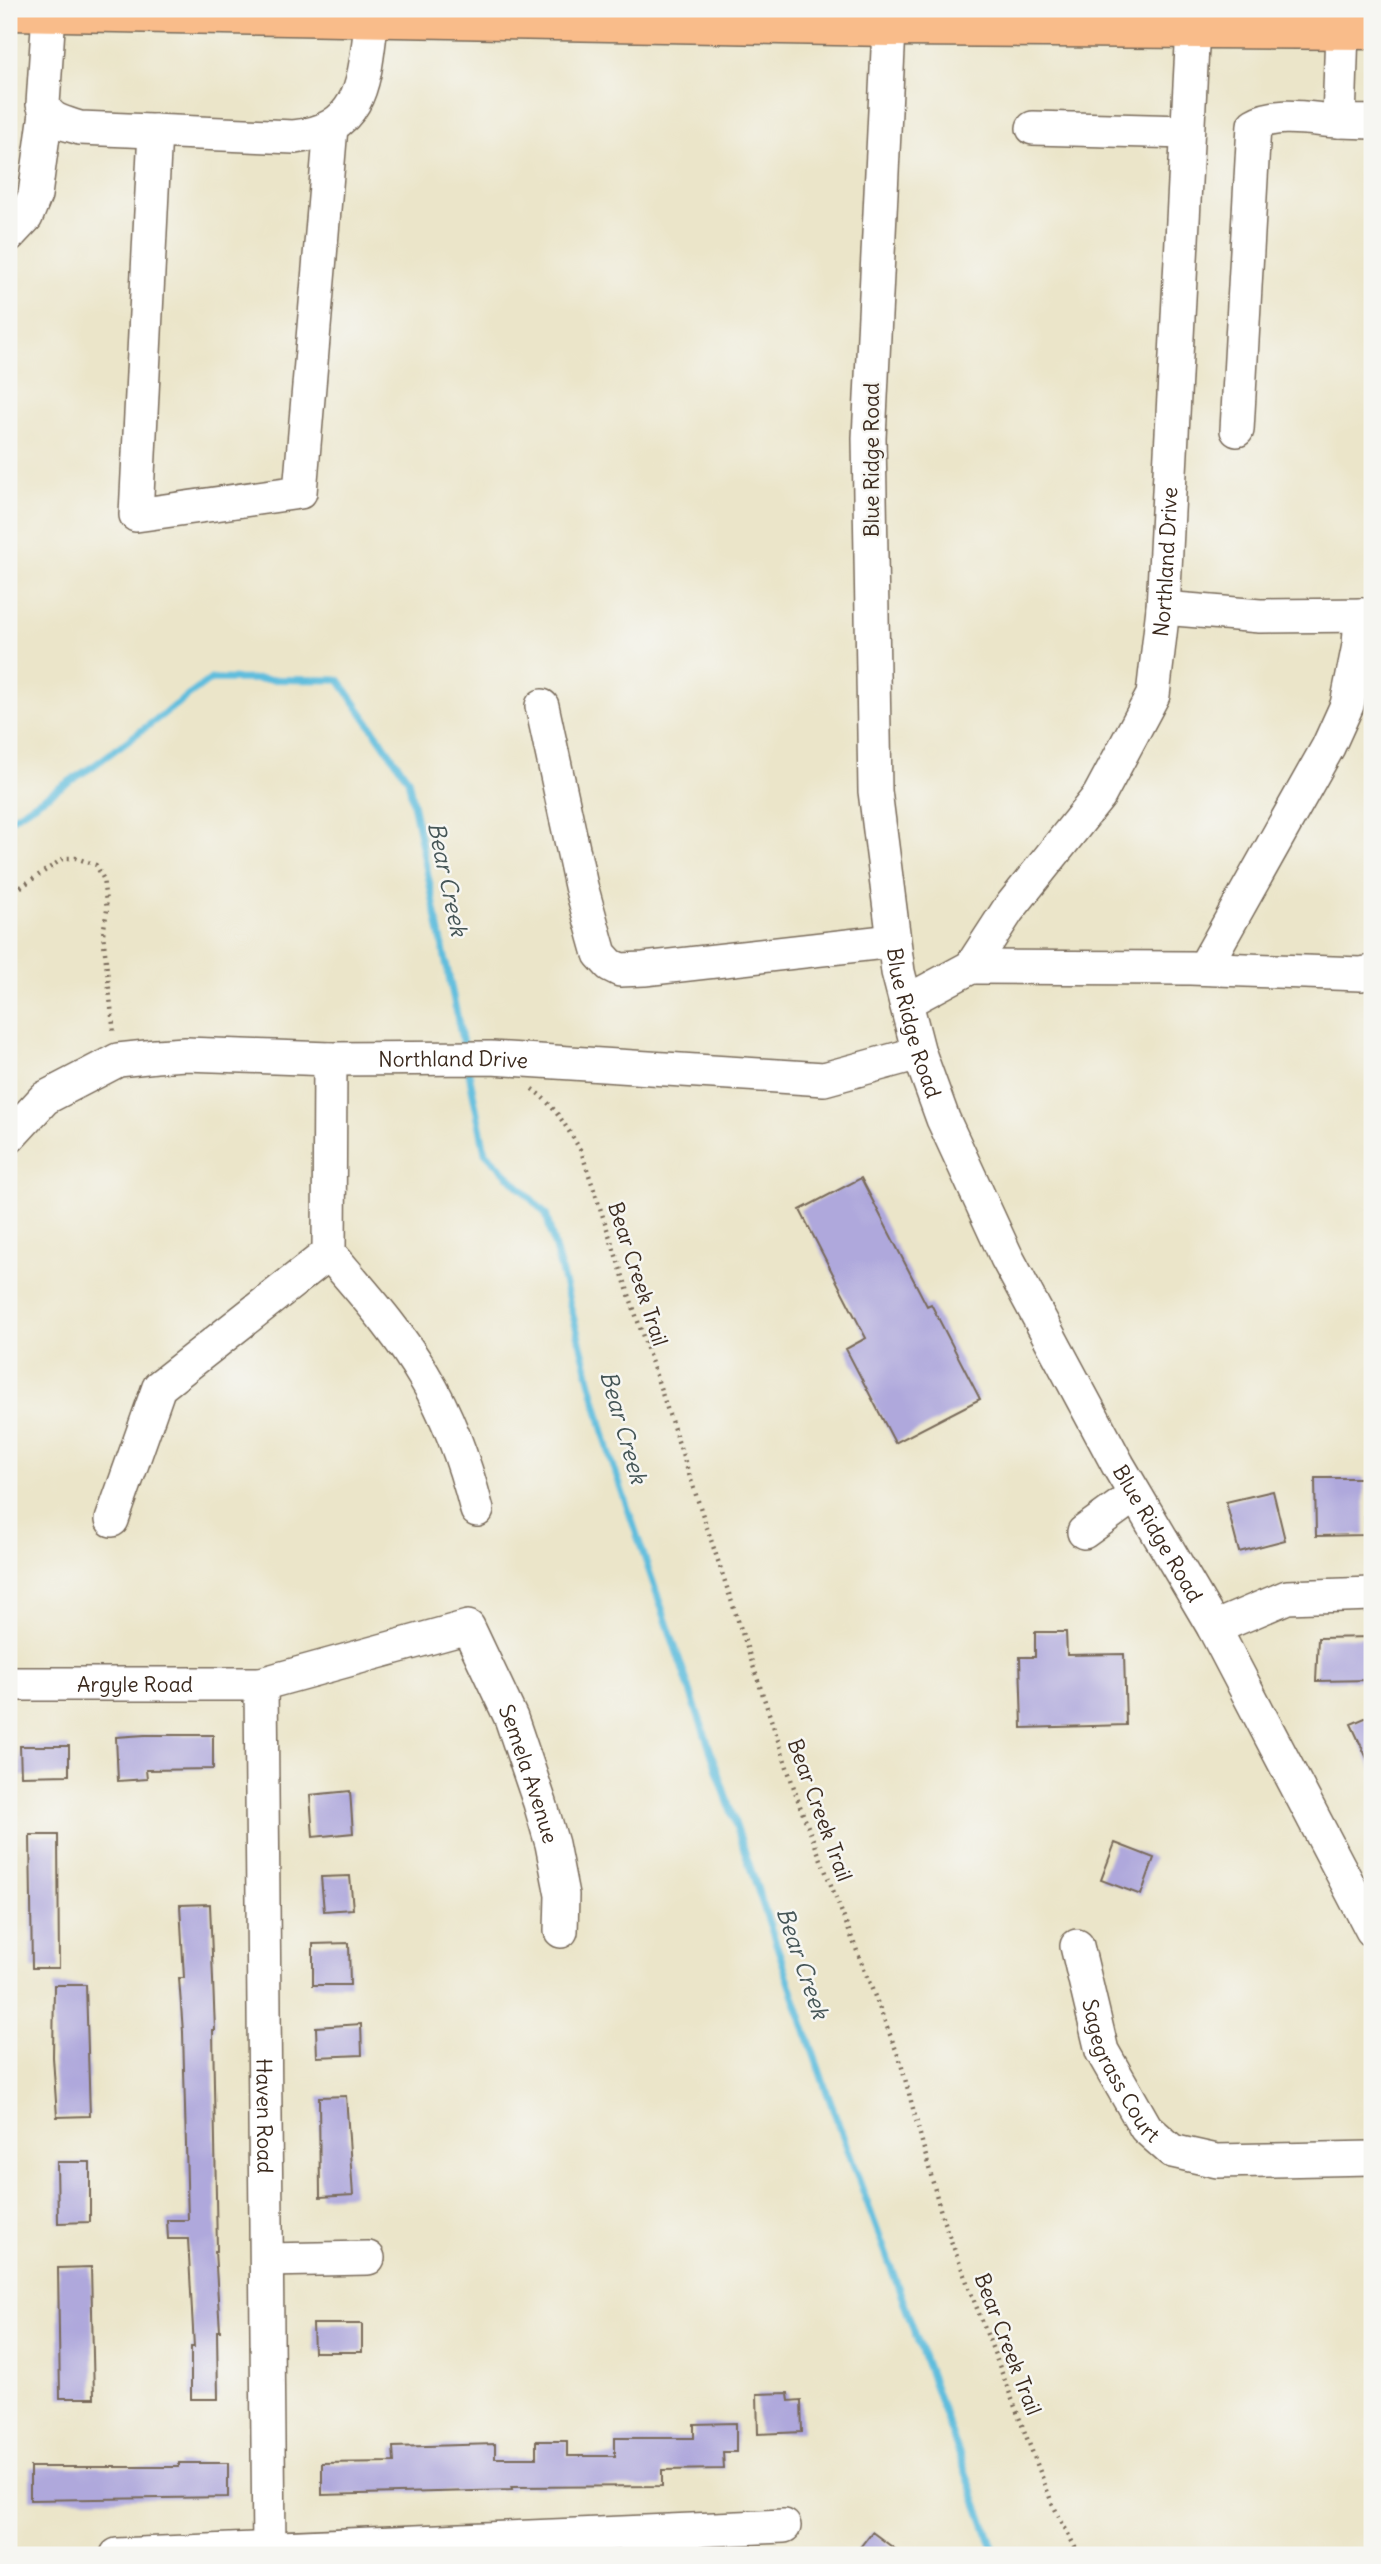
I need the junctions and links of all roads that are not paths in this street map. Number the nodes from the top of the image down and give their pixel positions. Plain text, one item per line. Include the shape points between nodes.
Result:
1 (9, 11) edge
2 (65, 11) edge
3 (372, 18) junction
4 (890, 18) edge
5 (1193, 27) junction
6 (1357, 29) edge
7 (46, 113) junction
8 (1339, 121) junction
9 (1372, 122) edge
10 (331, 127) junction
11 (1033, 128) dead end
12 (155, 131) junction
13 (1188, 132) junction
14 (9, 235) edge
15 (1237, 430) dead end
16 (1163, 608) junction
17 (1366, 615) edge
18 (542, 706) dead end
19 (893, 941) junction
20 (971, 967) junction
21 (1204, 968) junction
22 (1372, 972) edge
23 (906, 1002) junction
24 (919, 1053) junction
25 (330, 1059) junction
26 (9, 1137) edge
27 (329, 1253) junction
28 (1135, 1495) junction
29 (477, 1510) dead end
30 (112, 1520) dead end
31 (1084, 1532) dead end
32 (1372, 1594) edge
33 (468, 1627) joint
34 (1214, 1628) junction
35 (9, 1684) edge
36 (261, 1684) junction
37 (1372, 1930) edge
38 (561, 1931) dead end
39 (1077, 1946) dead end
40 (1372, 2158) edge
41 (368, 2258) dead end
42 (267, 2260) junction
43 (784, 2526) dead end
44 (270, 2550) junction
45 (117, 2555) edge

1 - 2 main road
2 - 3 main road
2 - 7 street via 44,85
3 - 4 main road
3 - 10 street via 364,80 352,109
4 - 5 main road
4 - 19 street, Blue Ridge Road via 869,438 874,791
5 - 6 main road
5 - 13 street, Northland Drive
6 - 8 street
7 - 12 street via 80,128
7 - 14 street via 35,195 26,216
8 - 9 street
8 - 15 street via 1276,117 1254,125
10 - 12 street via 315,135 294,137
10 - 12 street via 300,492 136,515
11 - 13 street
13 - 16 street, Northland Drive
16 - 17 street via 1261,616
16 - 20 street, Northland Drive via 1153,695 1111,774 1099,796 1008,910
17 - 21 street via 1347,705 1338,726
18 - 19 street via 582,886 600,954 610,965 621,970 644,969
19 - 23 street, Blue Ridge Road
20 - 21 street
20 - 23 street, Northland Drive
21 - 22 street
23 - 24 street, Blue Ridge Road
24 - 25 street, Northland Drive via 824,1079 491,1058
24 - 28 street, Blue Ridge Road via 943,1119 1007,1258
25 - 26 street, Northland Drive via 185,1054 118,1060 45,1097
25 - 27 street
27 - 29 street via 424,1375 452,1431
27 - 30 street via 159,1387
28 - 31 street
28 - 34 street, Blue Ridge Road
32 - 34 street via 1287,1597
33 - 36 street, Argyle Road
33 - 38 street, Semela Avenue via 512,1718 540,1803 562,1895
34 - 37 street, Blue Ridge Road
35 - 36 street, Argyle Road
36 - 42 street, Haven Road
39 - 40 street, Sagegrass Court via 1102,2051 1146,2128 1172,2151 1217,2161
41 - 42 street
42 - 44 street, Haven Road
43 - 44 street
44 - 45 street

